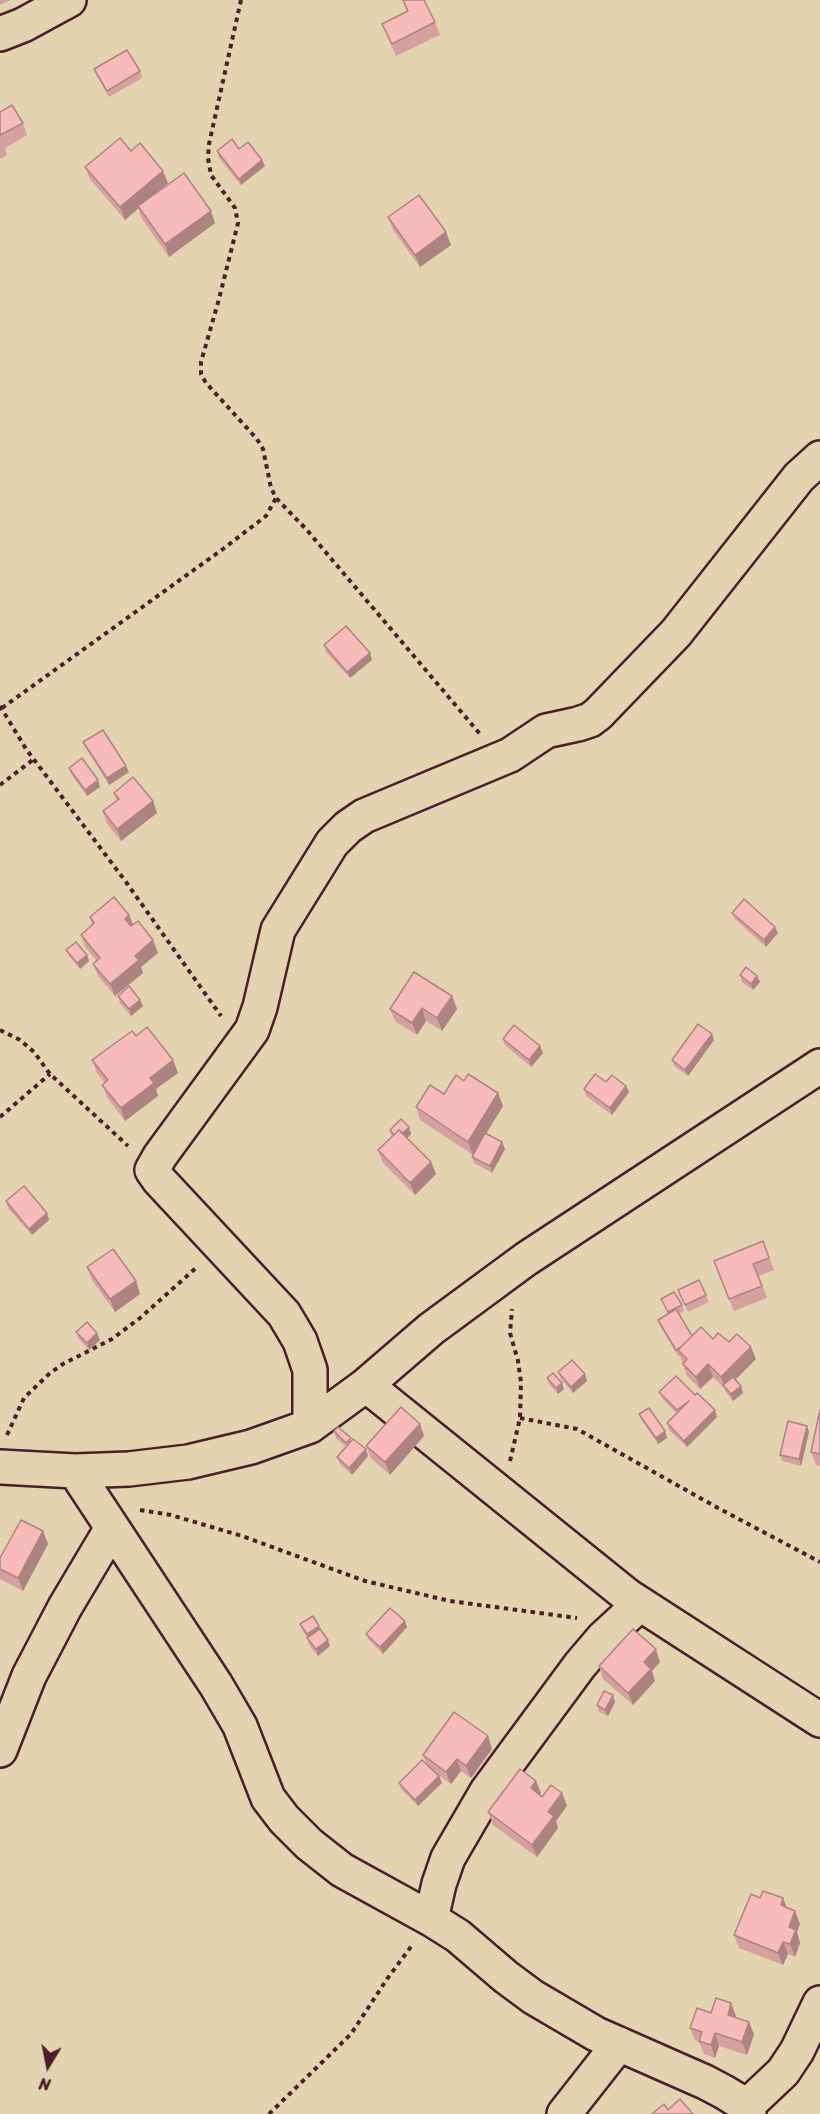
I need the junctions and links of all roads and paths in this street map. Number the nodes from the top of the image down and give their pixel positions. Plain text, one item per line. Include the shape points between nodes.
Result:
1 (69, 0) edge
2 (241, 0) edge
3 (0, 34) edge
4 (820, 458) edge
5 (276, 498) junction
6 (1, 707) edge
7 (33, 759) junction
8 (502, 759) junction
9 (0, 785) edge
10 (0, 1029) edge
11 (231, 1060) junction
12 (820, 1066) edge
13 (50, 1074) junction
14 (0, 1117) edge
15 (152, 1170) junction
16 (220, 1246) junction
17 (525, 1259) junction
18 (366, 1385) junction
19 (520, 1418) junction
20 (310, 1426) junction
21 (2, 1453) edge
22 (75, 1471) junction
23 (502, 1494) junction
24 (104, 1516) junction
25 (820, 1562) edge
26 (628, 1614) junction
27 (820, 1720) edge
28 (0, 1750) edge
29 (431, 1919) junction
30 (819, 2006) edge
31 (619, 2044) junction
32 (748, 2110) edge
33 (269, 2114) edge
34 (564, 2114) edge

1 - 3 street
2 - 5 path via 208,158 211,175 235,208 238,223 201,374 257,439
4 - 8 street via 799,477 676,633 598,714 578,724 546,731
5 - 6 path via 266,516 231,543
5 - 8 path
6 - 7 path
7 - 9 path
7 - 11 path via 219,1010 227,1029
8 - 11 street via 364,816 332,843 278,930 252,1030
10 - 13 path via 34,1052
11 - 15 street
12 - 17 street
13 - 14 path
13 - 15 path
15 - 16 street
16 - 20 street via 284,1314 300,1341 310,1370
16 - 21 path via 131,1325 50,1373 24,1398
17 - 18 street via 431,1329
17 - 19 path via 510,1332 521,1382
18 - 20 street
18 - 23 street
19 - 23 path
19 - 25 path via 577,1429
20 - 22 street via 251,1447 188,1462
21 - 22 street
22 - 24 street
23 - 26 street
24 - 26 path via 171,1515 365,1581 439,1599
24 - 28 street via 65,1607 29,1676
24 - 29 street via 216,1685 240,1726 268,1797 284,1819 342,1870
26 - 27 street
26 - 29 street via 580,1665 487,1791 448,1858
29 - 31 street via 533,1997
29 - 33 path via 351,2034
30 - 32 street via 783,2072
31 - 32 street via 705,2082
31 - 34 street

